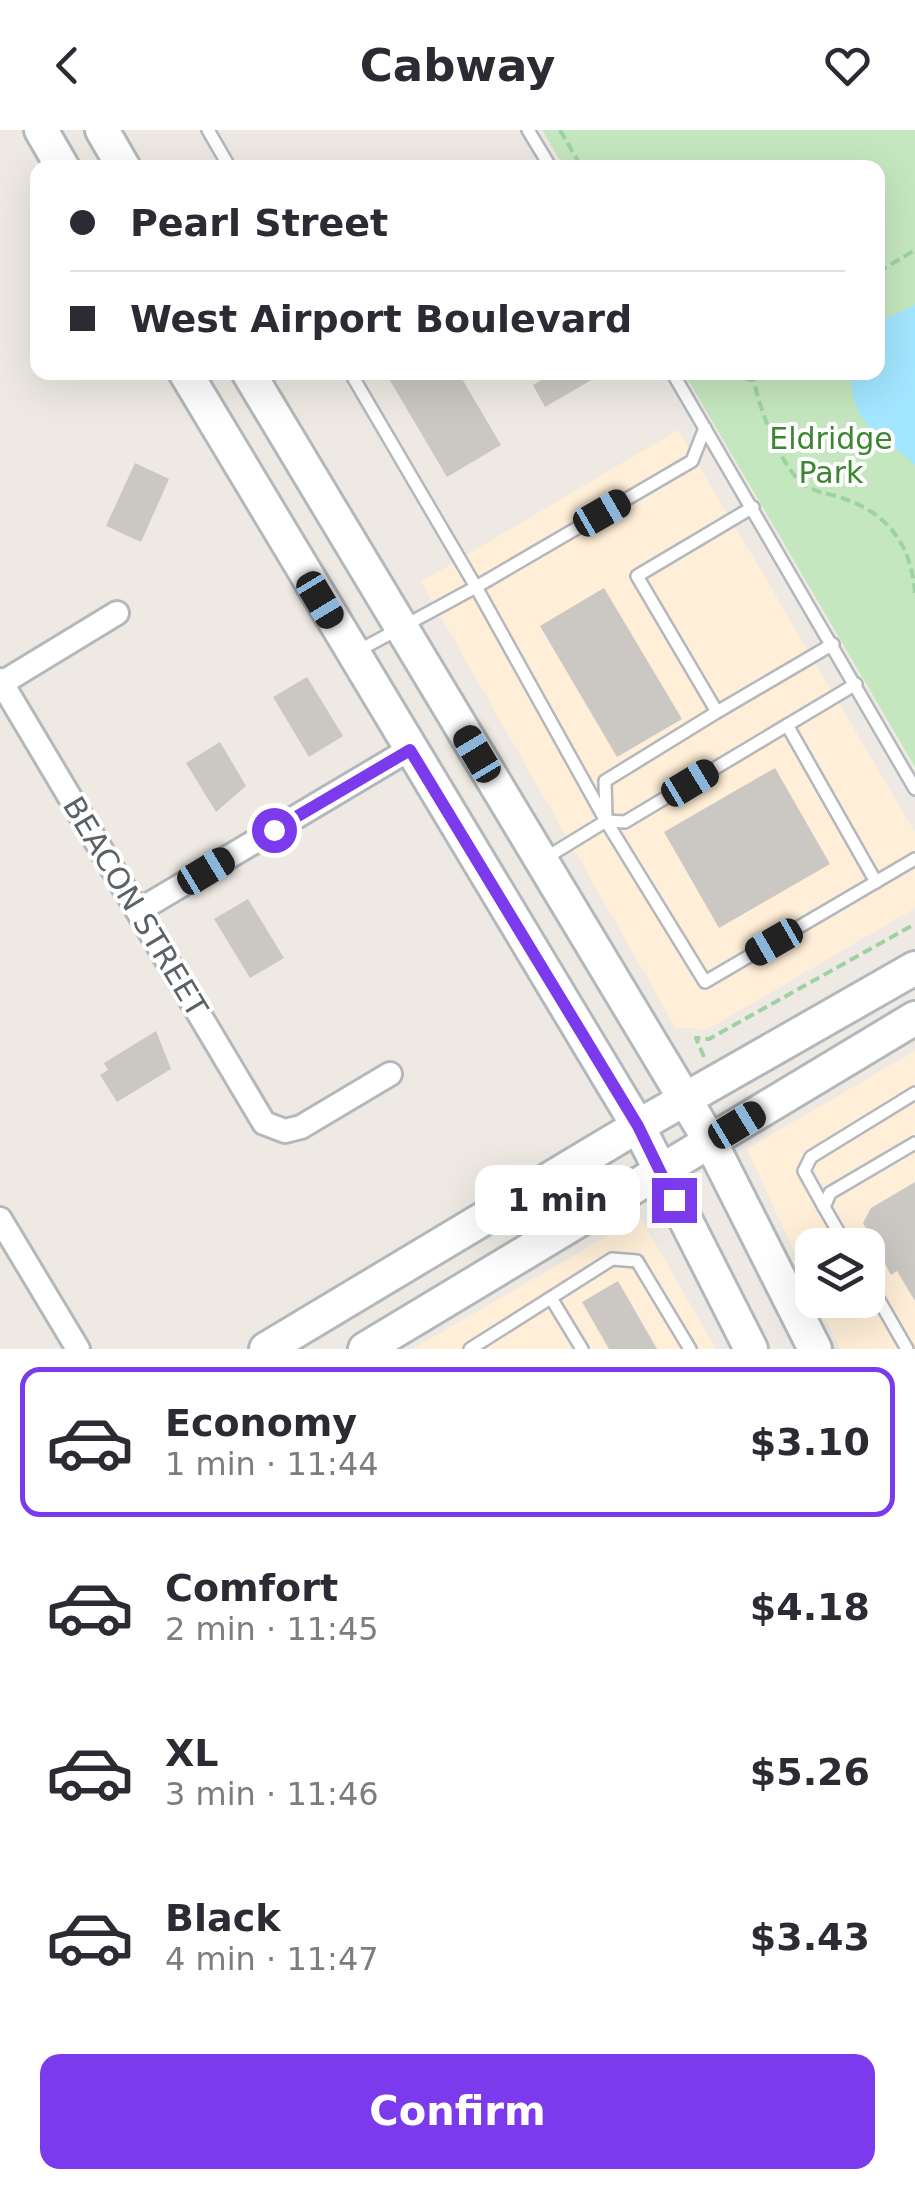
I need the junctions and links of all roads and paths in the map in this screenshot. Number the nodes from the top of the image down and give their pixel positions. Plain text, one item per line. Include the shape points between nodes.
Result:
1 (41, 130) edge
2 (102, 130) edge
3 (208, 130) edge
4 (528, 130) edge
5 (560, 130) edge
6 (58, 160) edge
7 (119, 160) edge
8 (225, 160) edge
9 (545, 160) edge
10 (577, 160) edge
11 (915, 250) edge
12 (885, 268) edge
13 (190, 380) edge
14 (253, 380) edge
15 (355, 380) edge
16 (677, 380) edge
17 (749, 380) edge
18 (753, 382) joint
19 (705, 428) junction
20 (752, 507) junction
21 (476, 587) junction
22 (915, 593) edge
23 (117, 613) dead end
24 (400, 625) junction
25 (833, 644) junction
26 (352, 654) junction
27 (1, 682) edge
28 (856, 684) junction
29 (716, 712) junction
30 (787, 725) junction
31 (410, 750) junction
32 (915, 790) edge
33 (606, 821) junction
34 (915, 859) edge
35 (542, 861) junction
36 (876, 882) junction
37 (138, 912) junction
38 (915, 924) edge
39 (915, 968) edge
40 (915, 1018) edge
41 (704, 1060) dead end
42 (390, 1074) dead end
43 (915, 1093) edge
44 (686, 1100) junction
45 (638, 1126) junction
46 (710, 1141) junction
47 (915, 1143) edge
48 (658, 1170) junction
49 (824, 1207) junction
50 (0, 1219) edge
51 (836, 1228) edge
52 (551, 1298) junction
53 (885, 1311) edge
54 (78, 1349) edge
55 (266, 1349) edge
56 (364, 1349) edge
57 (470, 1349) edge
58 (582, 1349) edge
59 (690, 1349) edge
60 (751, 1349) edge
61 (815, 1349) edge
62 (907, 1349) edge

1 - 6 main road
2 - 7 main road
3 - 8 lane
4 - 9 lane
5 - 10 path
11 - 12 path
13 - 26 main road
14 - 24 main road
15 - 21 lane
16 - 19 lane
17 - 18 path
18 - 22 path via 789,470 812,490 866,506 892,528 909,559
19 - 20 lane
19 - 21 lane via 692,461
20 - 25 lane
20 - 29 lane via 637,576
21 - 24 lane
21 - 33 lane
23 - 27 street
24 - 26 lane
24 - 35 main road
25 - 28 lane
25 - 29 lane
26 - 31 main road
27 - 37 street, BEACON STREET
28 - 30 lane
28 - 32 lane
29 - 33 lane via 605,780
30 - 33 lane via 625,822
30 - 36 lane
31 - 37 street
31 - 45 main road
33 - 35 lane
33 - 36 lane via 705,982
34 - 36 lane
35 - 44 main road
37 - 42 street, BEACON STREET via 260,1118 274,1130 301,1126
38 - 41 path via 709,1038 696,1038
39 - 44 main road
40 - 46 main road
43 - 49 lane via 811,1158 804,1171
44 - 45 main road
44 - 46 main road
45 - 48 main road
45 - 55 main road
46 - 48 main road
46 - 61 main road
47 - 49 lane via 830,1194
48 - 56 main road via 397,1336
48 - 60 main road
49 - 51 lane
50 - 54 street
52 - 57 lane
52 - 58 lane
52 - 59 lane via 612,1259 637,1261
53 - 62 lane

